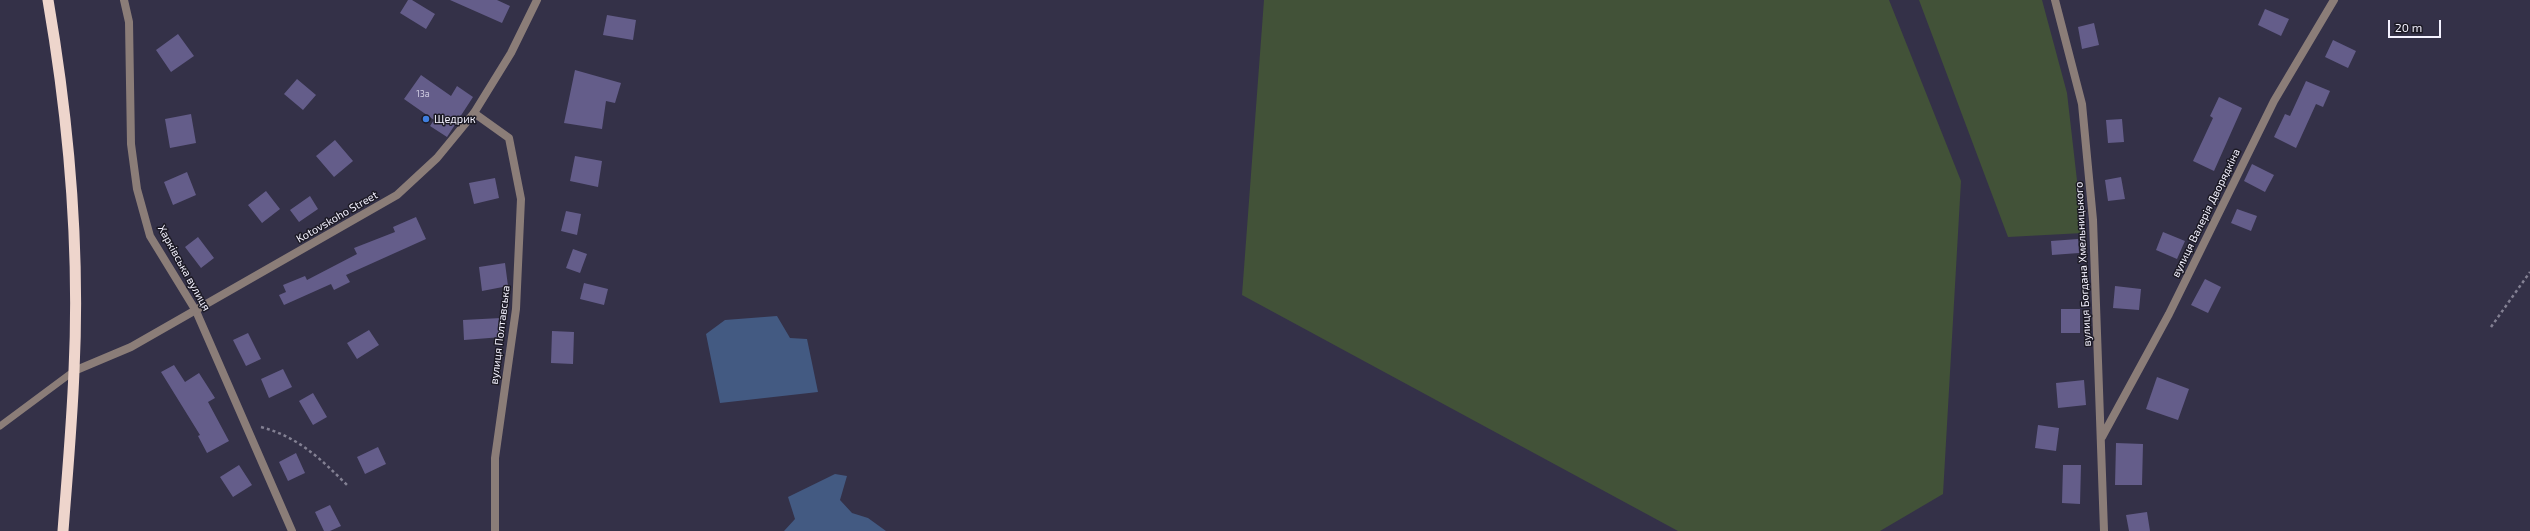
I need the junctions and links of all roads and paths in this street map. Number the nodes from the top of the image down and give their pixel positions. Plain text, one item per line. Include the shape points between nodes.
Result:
1 (48, 0) edge
2 (124, 0) edge
3 (537, 0) edge
4 (2055, 0) edge
5 (2334, 0) edge
6 (474, 113) junction
7 (2530, 272) edge
8 (196, 311) junction
9 (2491, 328) dead end
10 (74, 371) junction
11 (245, 422) junction
12 (0, 426) edge
13 (2102, 438) junction
14 (347, 485) dead end
15 (63, 531) edge
16 (292, 531) edge
17 (495, 531) edge
18 (2104, 531) edge

1 - 10 highway via 66,123 75,293
2 - 8 street, Харківська вулиця via 129,22 131,144 137,189 150,236
3 - 6 street, Kotovskoho Street via 511,53
4 - 13 street, вулиця Богдана Хмельницького via 2082,104 2093,220
5 - 13 street, вулиця Валерія Дворядкіна via 2274,101 2169,314
6 - 8 street, Kotovskoho Street via 437,158 396,195
6 - 17 street, вулиця Полтавська via 509,138 521,199 516,310 495,458
7 - 9 path
8 - 10 street, Kotovskoho Street via 131,347
8 - 11 street, Харківська вулиця
10 - 12 lane
10 - 15 highway
11 - 14 path via 283,433 318,456
11 - 16 street, Харківська вулиця
13 - 18 street, вулиця Богдана Хмельницького

